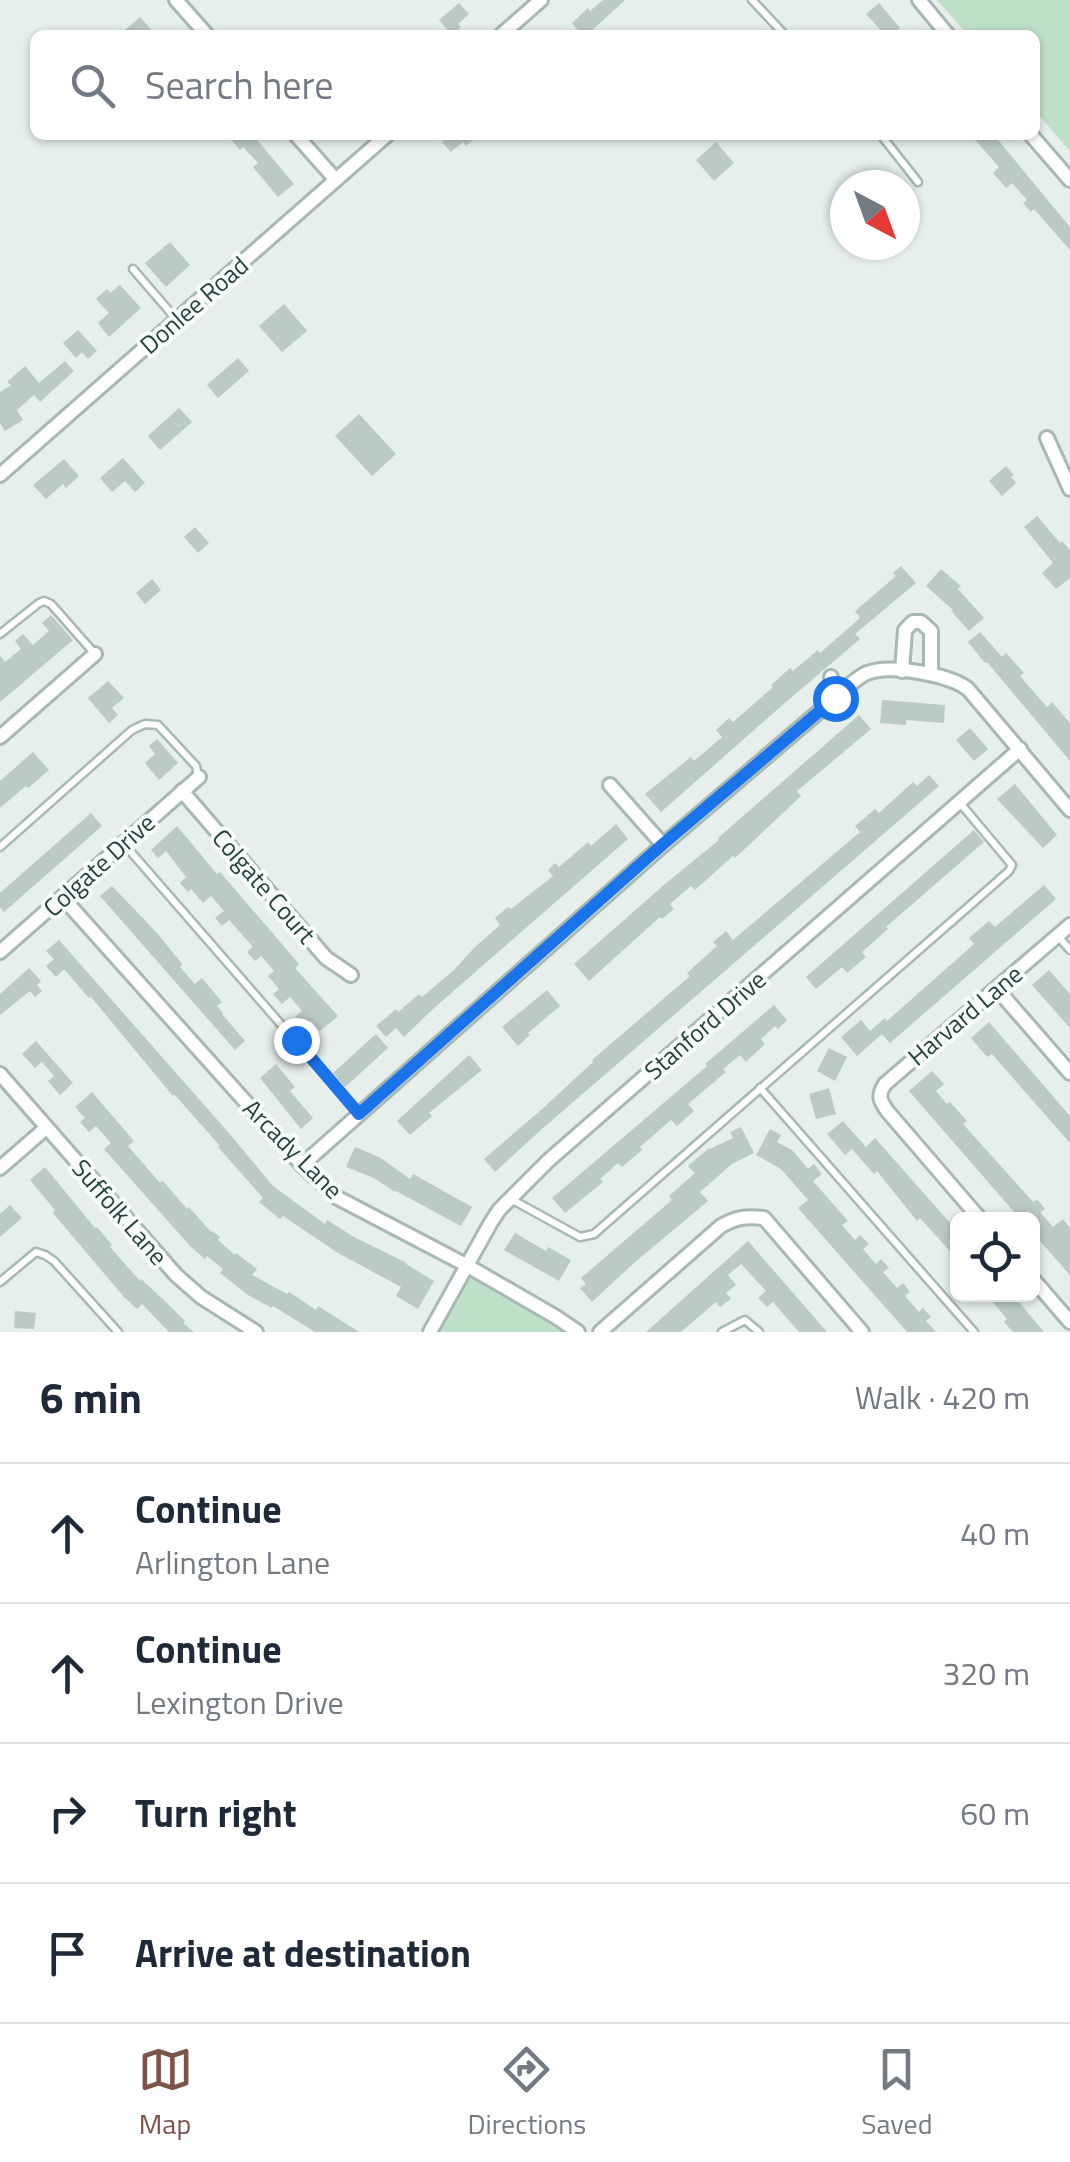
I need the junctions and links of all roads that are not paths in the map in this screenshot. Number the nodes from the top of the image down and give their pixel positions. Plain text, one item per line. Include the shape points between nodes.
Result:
1 (176, 0) edge
2 (540, 0) edge
3 (752, 0) edge
4 (919, 0) edge
5 (203, 30) edge
6 (507, 30) edge
7 (780, 30) edge
8 (944, 30) edge
9 (300, 140) edge
10 (382, 140) edge
11 (885, 140) edge
12 (1035, 140) edge
13 (909, 170) edge
14 (336, 180) junction
15 (1070, 180) edge
16 (133, 269) dead end
17 (177, 320) junction
18 (1046, 438) dead end
19 (0, 475) edge
20 (1070, 489) edge
21 (0, 634) edge
22 (96, 654) joint
23 (902, 671) junction
24 (931, 674) junction
25 (831, 677) dead end
26 (835, 698) junction
27 (0, 738) edge
28 (1020, 749) junction
29 (199, 777) joint
30 (610, 785) dead end
31 (182, 791) junction
32 (959, 802) junction
33 (1070, 810) edge
34 (124, 843) junction
35 (662, 845) junction
36 (0, 847) edge
37 (62, 898) junction
38 (1070, 925) edge
39 (1058, 936) junction
40 (1070, 950) edge
41 (0, 952) edge
42 (351, 976) dead end
43 (997, 989) junction
44 (1070, 1072) edge
45 (0, 1074) edge
46 (760, 1088) junction
47 (359, 1114) junction
48 (46, 1128) junction
49 (302, 1164) junction
50 (0, 1168) edge
51 (511, 1198) junction
52 (975, 1212) edge
53 (466, 1264) junction
54 (0, 1282) edge
55 (1040, 1287) edge
56 (1070, 1322) edge
57 (118, 1332) edge
58 (256, 1332) edge
59 (430, 1332) edge
60 (578, 1332) edge
61 (600, 1332) edge
62 (722, 1332) edge
63 (759, 1332) edge
64 (862, 1332) edge
65 (974, 1332) edge

1 - 5 street
2 - 6 street
3 - 7 lane
4 - 8 street
9 - 14 street
10 - 14 street, Donlee Road
11 - 13 lane
12 - 15 street
14 - 17 street, Donlee Road
16 - 17 lane
17 - 19 street, Donlee Road
18 - 20 street
21 - 22 lane via 44,601
22 - 27 street
23 - 24 street
23 - 24 street via 905,630 921,622 932,631
23 - 26 street via 860,676
24 - 28 street via 968,689
25 - 26 street
26 - 35 street
28 - 32 street, Stanford Drive
28 - 33 street
29 - 31 street, Colgate Drive
29 - 36 lane via 158,724 145,724
30 - 35 street
31 - 34 street, Colgate Drive
31 - 42 street, Colgate Court via 326,958
32 - 46 lane via 1012,865 1009,871
32 - 51 street, Stanford Drive
34 - 37 street, Colgate Drive
34 - 47 lane
35 - 47 street
37 - 41 street, Colgate Drive
37 - 49 street, Arcady Lane
38 - 39 street, Harvard Lane
39 - 40 lane
39 - 43 street, Harvard Lane
43 - 44 street
43 - 52 street, Harvard Lane via 879,1093
45 - 48 street, Suffolk Lane
46 - 51 lane via 587,1237
46 - 65 lane
47 - 49 street
48 - 50 street
48 - 58 street, Suffolk Lane via 176,1275
49 - 53 street, Arcady Lane via 347,1204
51 - 53 street, Stanford Drive
53 - 59 street, Stanford Drive
53 - 60 street, Arcady Lane
54 - 57 lane via 36,1252 46,1255
55 - 56 street
61 - 64 street via 721,1226 749,1216 764,1218
62 - 63 lane via 745,1320

